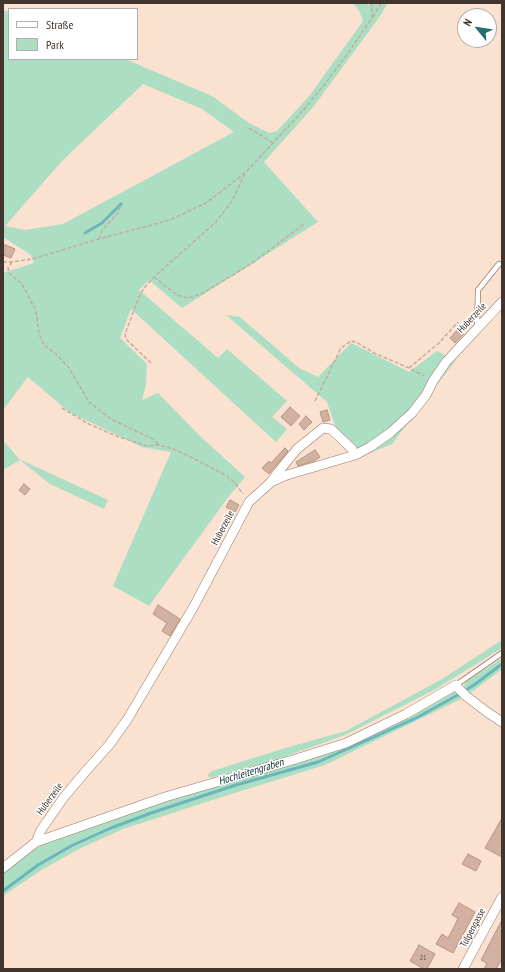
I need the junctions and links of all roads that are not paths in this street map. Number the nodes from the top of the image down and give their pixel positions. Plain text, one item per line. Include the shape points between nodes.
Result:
1 (499, 264) dead end
2 (502, 302) edge
3 (477, 328) junction
4 (355, 455) junction
5 (270, 482) junction
6 (502, 653) edge
7 (457, 687) junction
8 (502, 722) edge
9 (36, 842) junction
10 (3, 868) edge
11 (502, 897) edge
12 (463, 969) edge

1 - 3 lane via 478,290
2 - 3 street, Huberzeile
3 - 4 street, Huberzeile via 446,362 412,413 370,447
4 - 5 street, Huberzeile
4 - 5 street via 331,429 323,428 297,449
5 - 9 street, Huberzeile via 249,502 193,608 127,720 64,797 41,830
6 - 7 lane
7 - 8 street
7 - 9 street via 346,743 165,797
9 - 10 street
11 - 12 street, Tulpengasse

